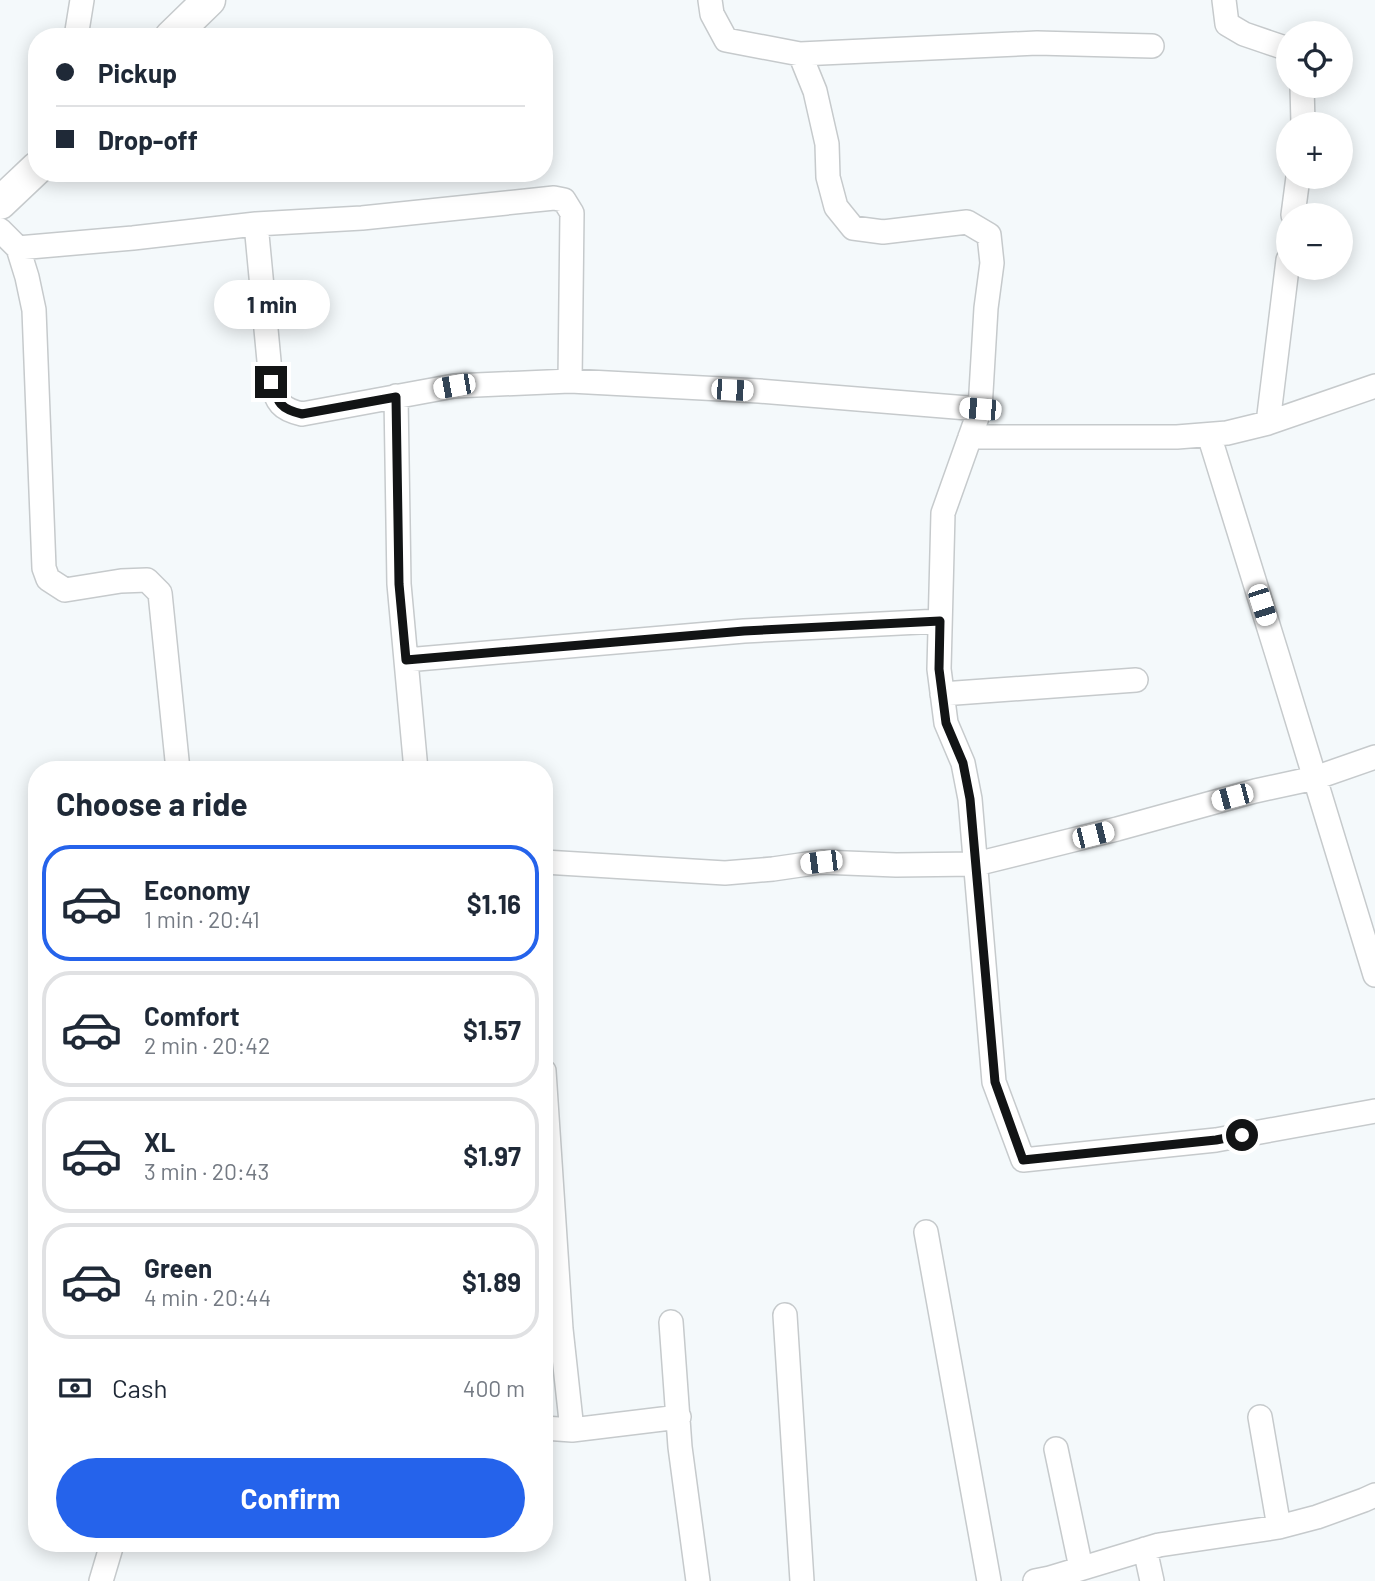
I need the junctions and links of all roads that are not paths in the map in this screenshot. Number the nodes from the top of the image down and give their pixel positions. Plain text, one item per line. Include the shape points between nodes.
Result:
1 (82, 0) edge
2 (209, 0) edge
3 (710, 0) edge
4 (1224, 0) edge
5 (77, 28) edge
6 (181, 28) edge
7 (1276, 45) edge
8 (1152, 46) dead end
9 (800, 54) junction
10 (256, 224) junction
11 (0, 230) edge
12 (18, 248) junction
13 (1286, 280) edge
14 (570, 381) junction
15 (1375, 386) edge
16 (396, 397) junction
17 (980, 409) junction
18 (1268, 422) junction
19 (1209, 435) junction
20 (970, 437) junction
21 (940, 621) junction
22 (406, 660) junction
23 (1136, 680) dead end
24 (943, 694) junction
25 (1375, 757) edge
26 (177, 761) edge
27 (415, 761) edge
28 (1315, 778) junction
29 (553, 863) edge
30 (976, 864) junction
31 (1375, 975) edge
32 (1375, 1111) edge
33 (926, 1232) dead end
34 (553, 1283) edge
35 (785, 1315) dead end
36 (671, 1322) dead end
37 (1260, 1417) dead end
38 (679, 1418) junction
39 (553, 1428) edge
40 (572, 1430) junction
41 (1056, 1449) dead end
42 (1375, 1495) edge
43 (1279, 1527) junction
44 (1145, 1549) junction
45 (110, 1552) edge
46 (1081, 1568) junction
47 (101, 1581) edge
48 (698, 1581) edge
49 (802, 1581) edge
50 (989, 1581) edge
51 (1035, 1581) edge
52 (1152, 1581) edge

1 - 5 street
2 - 6 main road
3 - 9 street via 726,40
4 - 7 street via 1227,24
8 - 9 street via 1037,43
9 - 17 street via 816,91 836,207 853,228 883,232 967,222 989,235 992,263
10 - 12 street
10 - 14 street via 564,200 572,212
10 - 16 street via 271,382 277,400 287,410 302,414
11 - 12 street
12 - 26 street via 34,310 44,568 48,579 65,590 147,580 160,593
13 - 18 street
14 - 16 street via 454,386
14 - 17 street
15 - 18 street
16 - 22 street via 399,584
17 - 20 street
18 - 19 street
19 - 20 street
19 - 28 street
20 - 21 street via 943,513
21 - 22 street via 744,631
21 - 24 street
22 - 27 street
23 - 24 street
24 - 30 street via 946,723 963,763 970,799
25 - 28 street
28 - 30 street
28 - 31 street
29 - 30 street via 724,873 821,862
30 - 32 street via 995,1082 1023,1160 1216,1140
33 - 50 street
34 - 40 street
35 - 49 street
36 - 38 street
37 - 43 street
38 - 40 street
38 - 48 street
39 - 40 street
41 - 46 street
42 - 43 street
43 - 44 street
44 - 46 street
44 - 52 street
45 - 47 street
46 - 51 street

